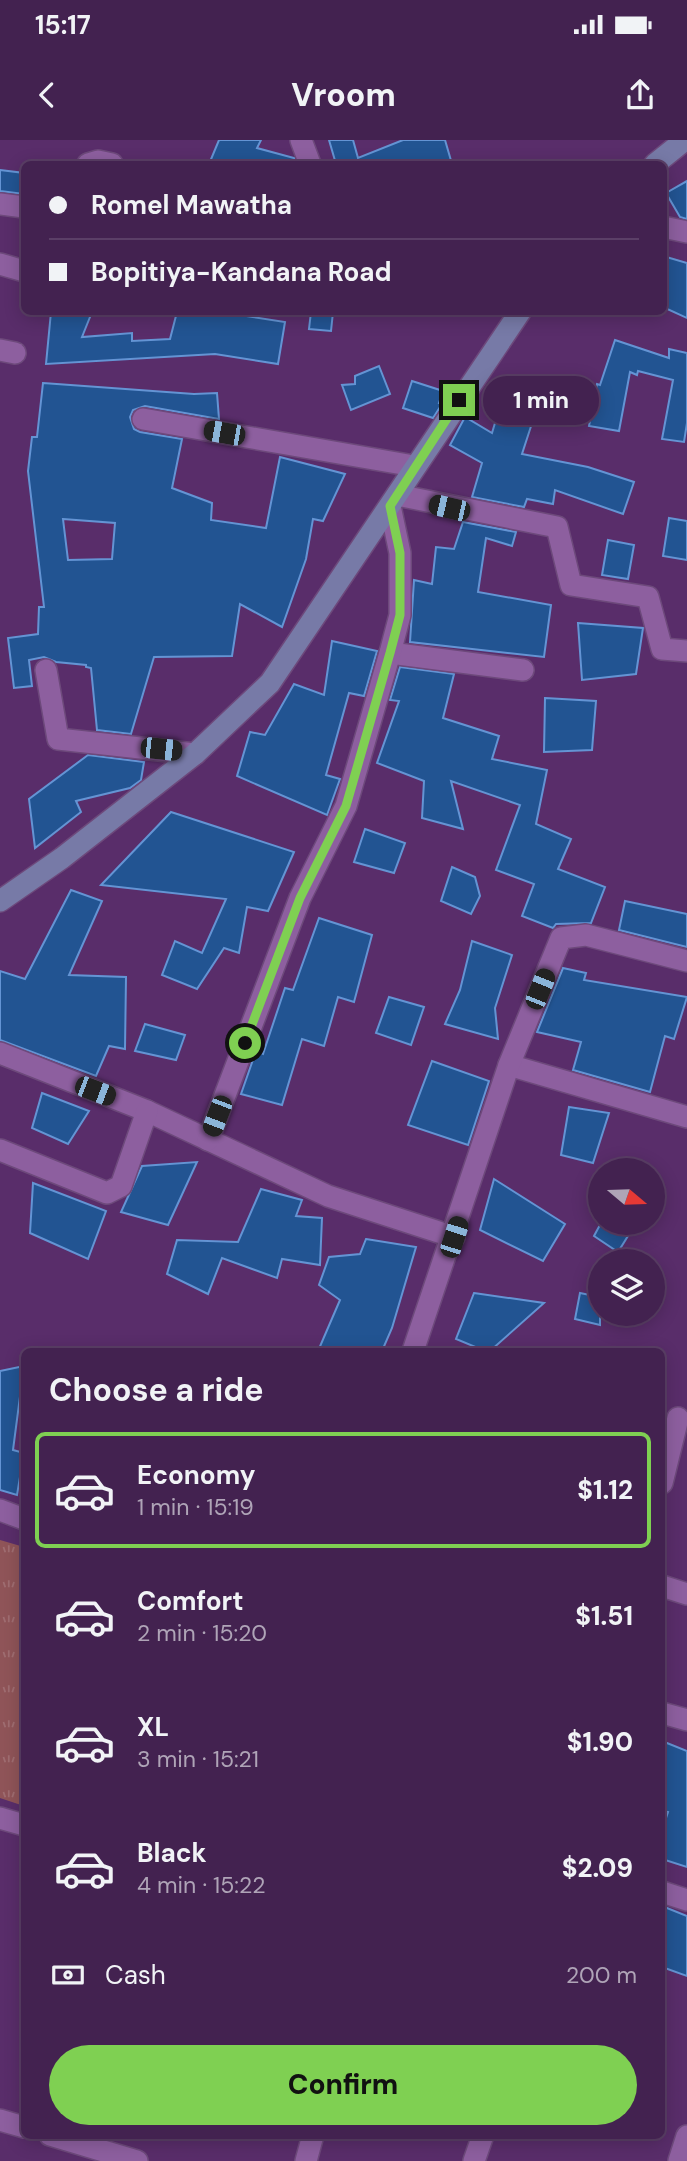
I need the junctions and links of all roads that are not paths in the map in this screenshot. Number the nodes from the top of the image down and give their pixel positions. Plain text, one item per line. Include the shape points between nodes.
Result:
1 (301, 140) edge
2 (685, 140) edge
3 (309, 161) edge
4 (659, 161) edge
5 (0, 204) edge
6 (21, 207) edge
7 (667, 228) edge
8 (687, 232) edge
9 (0, 264) edge
10 (21, 270) edge
11 (518, 315) edge
12 (143, 419) dead end
13 (414, 466) junction
14 (394, 501) junction
15 (687, 652) edge
16 (390, 653) junction
17 (46, 670) dead end
18 (523, 670) dead end
19 (195, 754) junction
20 (0, 901) edge
21 (687, 961) edge
22 (0, 1053) edge
23 (509, 1065) junction
24 (147, 1111) junction
25 (687, 1117) edge
26 (208, 1140) junction
27 (0, 1150) edge
28 (454, 1237) junction
29 (414, 1348) edge
30 (678, 1418) dead end
31 (665, 1471) edge
32 (0, 1510) edge
33 (21, 1518) edge
34 (665, 1587) edge
35 (687, 1594) edge
36 (665, 1714) edge
37 (687, 1720) edge
38 (0, 1818) edge
39 (21, 1824) edge
40 (665, 1893) edge
41 (687, 1900) edge
42 (0, 2120) edge
43 (21, 2126) edge
44 (687, 2136) edge
45 (63, 2139) edge
46 (312, 2139) edge
47 (482, 2139) edge
48 (137, 2161) edge
49 (306, 2161) edge
50 (474, 2161) edge
51 (679, 2161) edge

1 - 3 street
2 - 4 street
5 - 6 street
7 - 8 street
9 - 10 street
11 - 13 street
12 - 13 street
13 - 14 street
14 - 15 street via 557,527 571,585 648,597 662,649
14 - 16 street via 400,615
14 - 19 street via 270,683
16 - 18 street
16 - 26 street via 346,806 300,898
17 - 19 street via 58,739
19 - 20 street
21 - 23 street via 586,935 561,938
22 - 24 street
23 - 25 street
23 - 28 street
24 - 26 street
24 - 27 street via 121,1186 107,1193
26 - 28 street via 328,1196
28 - 29 street
30 - 31 street
32 - 33 street
34 - 35 street
36 - 37 street
38 - 39 street
40 - 41 street
42 - 43 street
44 - 51 street
45 - 48 street
46 - 49 street
47 - 50 street

